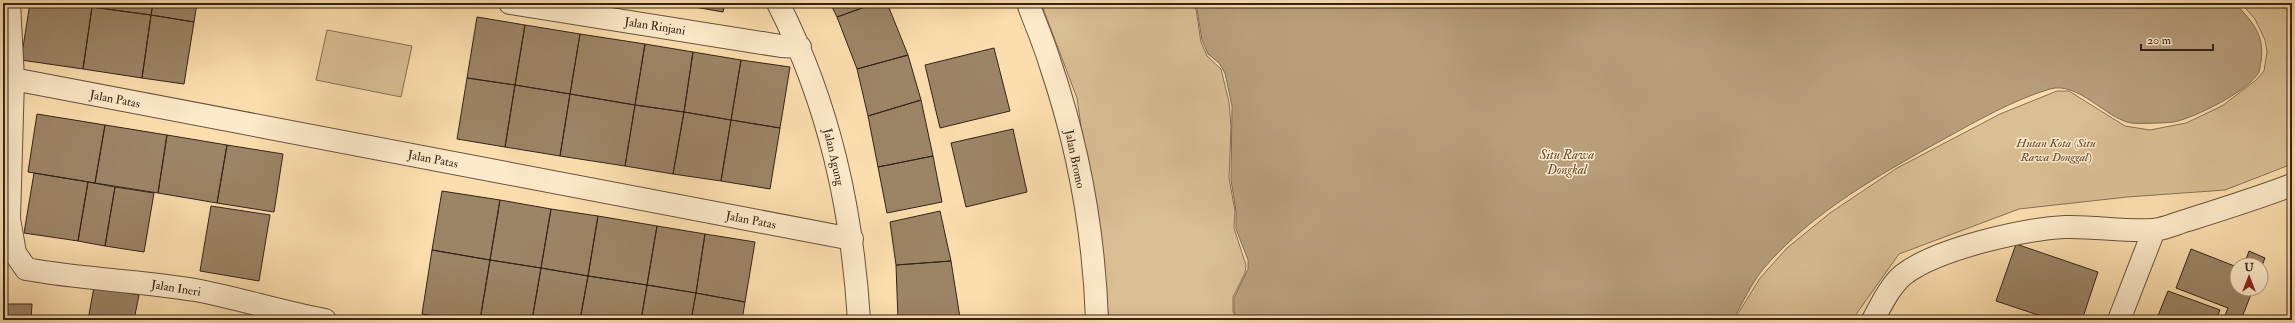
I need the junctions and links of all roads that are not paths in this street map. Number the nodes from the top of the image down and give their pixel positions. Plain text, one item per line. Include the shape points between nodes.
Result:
1 (9, 3) edge
2 (510, 3) edge
3 (778, 3) edge
4 (1028, 3) edge
5 (800, 47) junction
6 (13, 79) junction
7 (2292, 185) edge
8 (2154, 230) junction
9 (852, 239) junction
10 (325, 320) edge
11 (859, 320) edge
12 (1097, 320) edge
13 (1873, 320) edge
14 (2118, 320) edge

1 - 6 street
2 - 5 street, Jalan Rinjani
3 - 5 street, Jalan Agung
4 - 12 street, Jalan Bromo via 1050,62 1077,162 1091,248
5 - 9 street, Jalan Agung via 816,88 830,138
6 - 9 street, Jalan Patas
6 - 10 street, Jalan Ineri via 9,219 15,253 26,269 196,290
7 - 8 street via 2228,208
8 - 13 street via 2065,227 1989,240 1946,254 1903,275 1893,286
8 - 14 street
9 - 11 street, Jalan Agung

